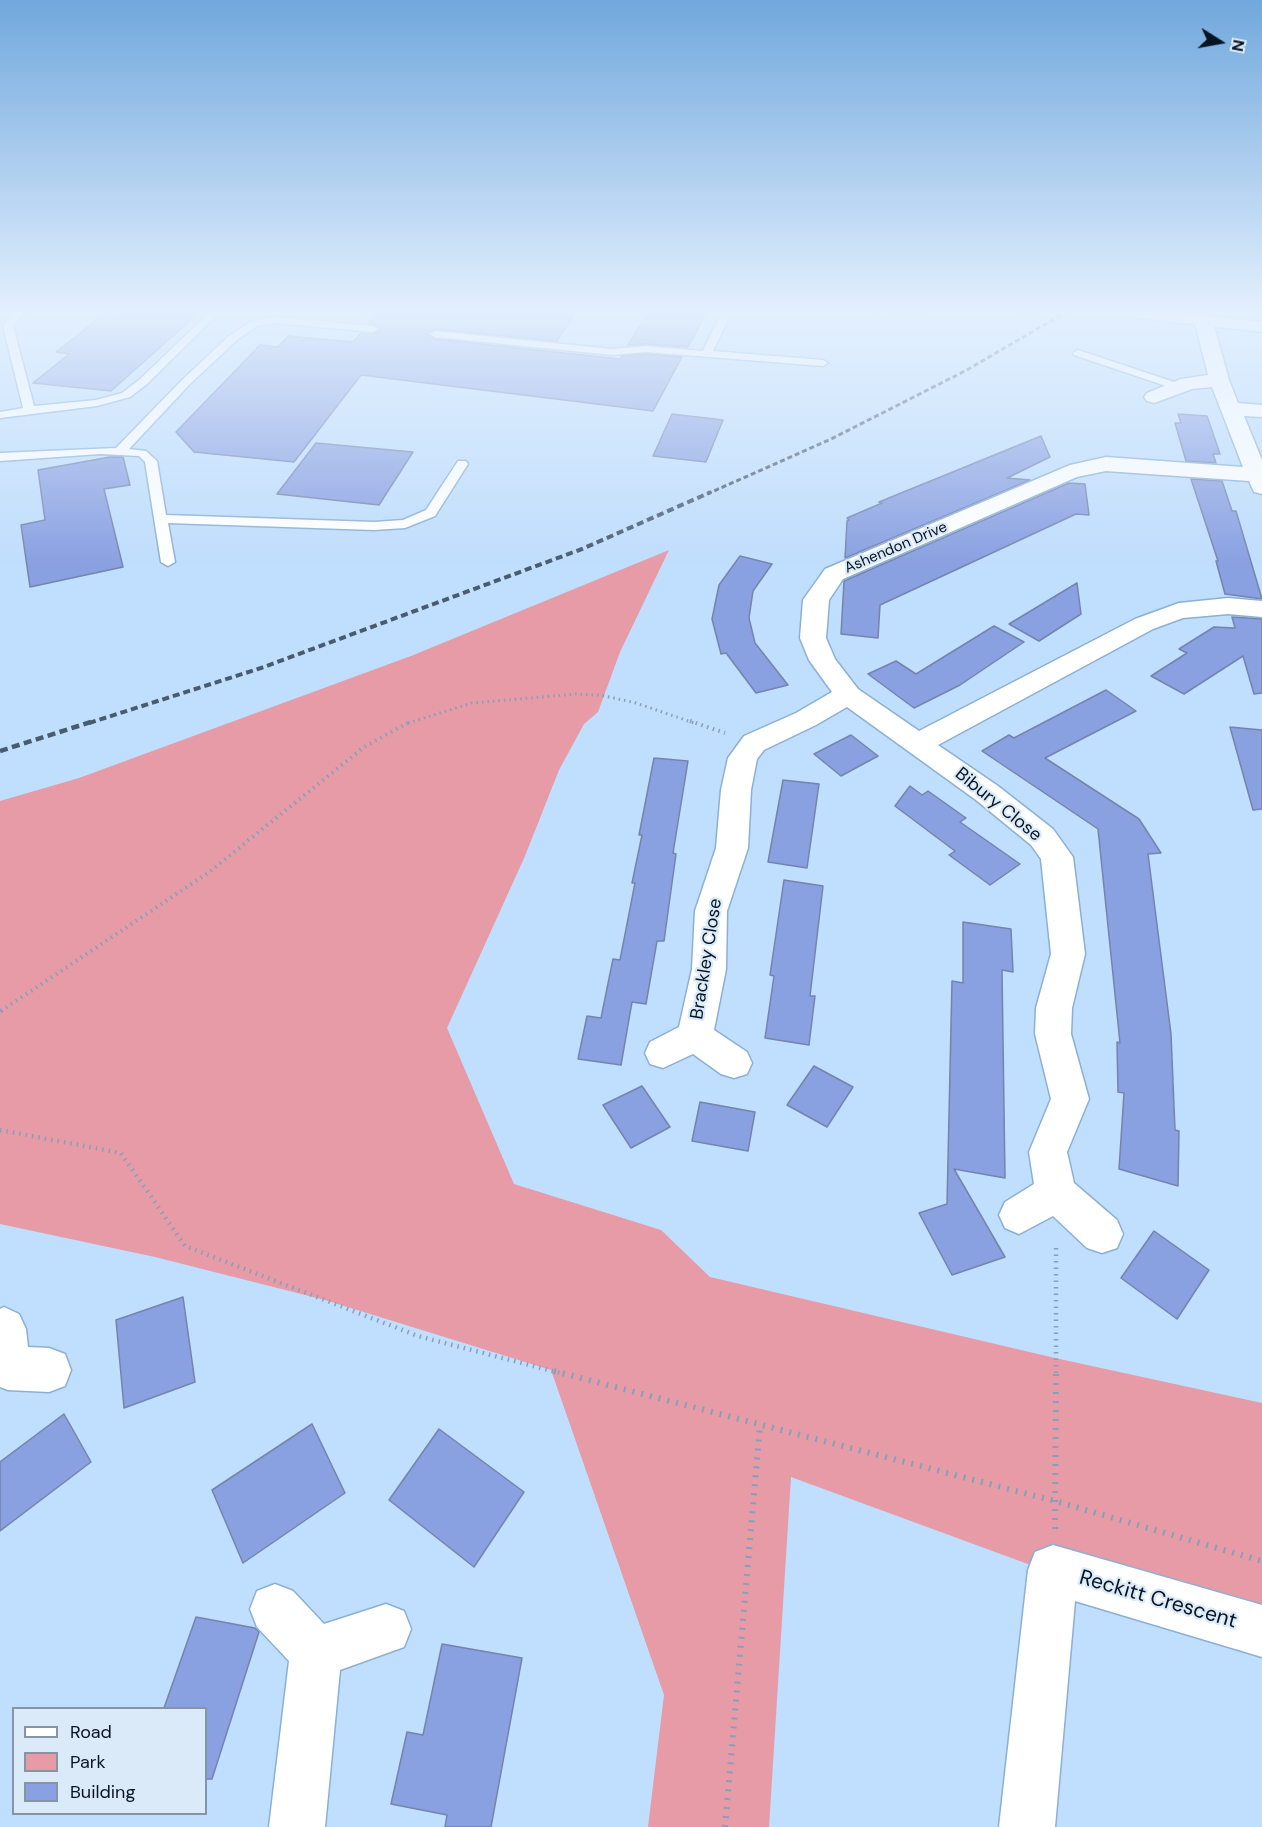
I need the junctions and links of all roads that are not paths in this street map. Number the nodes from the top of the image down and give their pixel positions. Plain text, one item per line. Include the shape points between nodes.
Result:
1 (26, 396) edge
2 (122, 396) edge
3 (172, 396) edge
4 (1225, 396) edge
5 (1230, 409) junction
6 (29, 410) junction
7 (1262, 411) edge
8 (0, 415) edge
9 (120, 451) junction
10 (0, 457) edge
11 (462, 464) dead end
12 (1259, 481) edge
13 (160, 519) junction
14 (168, 562) dead end
15 (1262, 609) edge
16 (848, 695) junction
17 (919, 743) junction
18 (695, 1036) junction
19 (663, 1053) dead end
20 (734, 1063) dead end
21 (1056, 1193) junction
22 (1019, 1215) dead end
23 (1102, 1234) dead end
24 (274, 1609) dead end
25 (386, 1629) dead end
26 (1262, 1631) edge
27 (316, 1652) junction
28 (297, 1827) edge
29 (1027, 1827) edge

1 - 6 lane
2 - 6 lane via 97,404
3 - 9 lane
4 - 5 main road
5 - 7 main road
5 - 12 main road
6 - 8 lane
9 - 10 lane
9 - 13 lane via 142,453 151,461
11 - 13 lane via 431,513 405,524
12 - 16 main road, Ashendon Drive via 1106,464 1070,472 834,574 816,600 813,638 822,660
13 - 14 lane
15 - 17 main road via 1228,606 1179,611 1144,624
16 - 17 main road, Ashendon Drive
16 - 18 main road, Brackley Close via 754,742 743,758 736,790 732,848 711,911 709,969
17 - 21 main road, Bibury Close via 1042,837 1057,857 1068,954 1054,1008 1053,1034 1070,1100 1048,1152
18 - 19 main road, Brackley Close
18 - 20 main road, Brackley Close
21 - 22 main road
21 - 23 main road
24 - 27 main road
25 - 27 main road
26 - 29 main road, Reckitt Crescent via 1053,1570
27 - 28 main road

